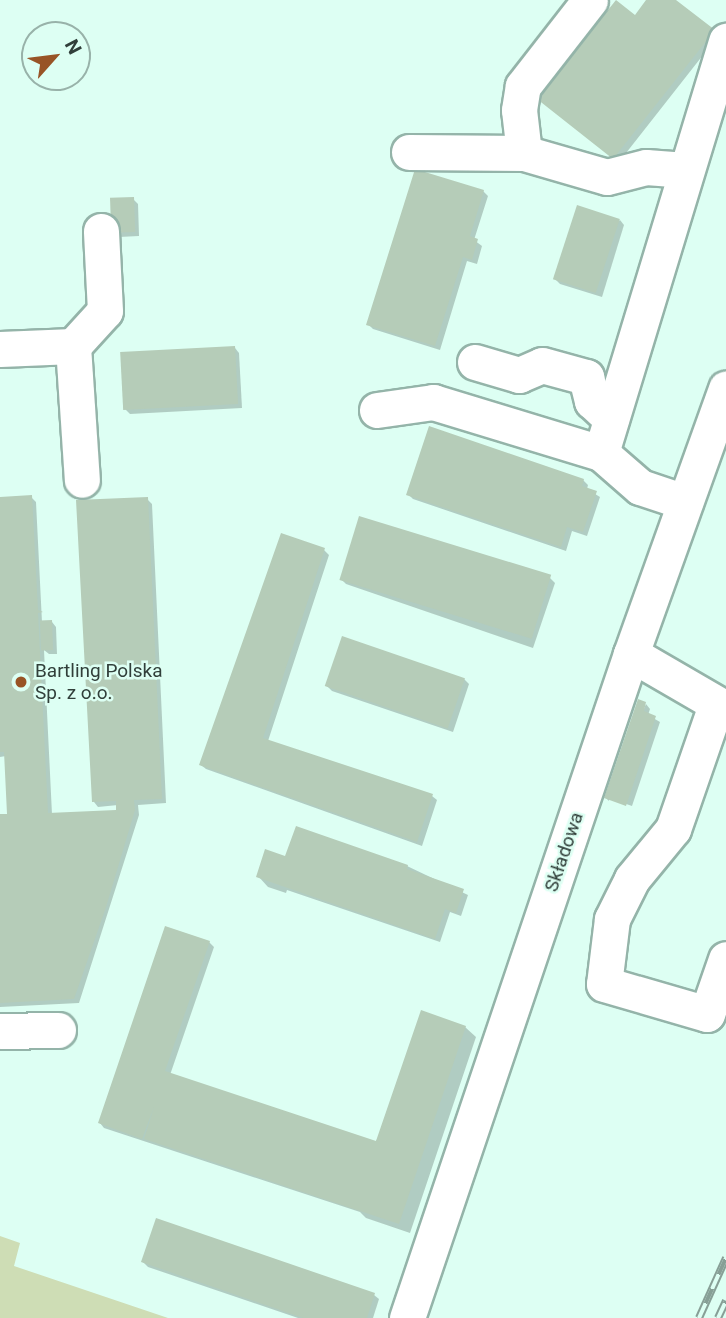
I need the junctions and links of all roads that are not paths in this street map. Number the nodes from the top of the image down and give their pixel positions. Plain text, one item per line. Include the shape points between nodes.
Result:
1 (590, 0) edge
2 (726, 41) edge
3 (719, 94) edge
4 (409, 152) dead end
5 (524, 153) junction
6 (686, 170) junction
7 (101, 231) dead end
8 (73, 346) junction
9 (0, 349) edge
10 (475, 362) dead end
11 (726, 388) edge
12 (377, 410) dead end
13 (611, 419) junction
14 (601, 453) junction
15 (82, 480) dead end
16 (685, 502) junction
17 (631, 654) junction
18 (721, 707) edge
19 (726, 959) edge
20 (58, 1030) dead end
21 (0, 1031) edge
22 (407, 1318) edge

1 - 5 street via 523,86 519,110
2 - 3 street
3 - 6 street
4 - 5 street
5 - 6 street via 607,177 646,167
6 - 13 street
7 - 8 street via 105,311
8 - 9 street
8 - 15 street
10 - 13 street via 519,375 542,365 586,377 592,401
11 - 16 street, Składowa
12 - 14 street via 433,402
13 - 14 street
14 - 16 street via 640,487
16 - 17 street, Składowa
17 - 18 street
17 - 22 street, Składowa
18 - 19 street via 673,829 632,879 612,919 604,984 706,1014
20 - 21 street

